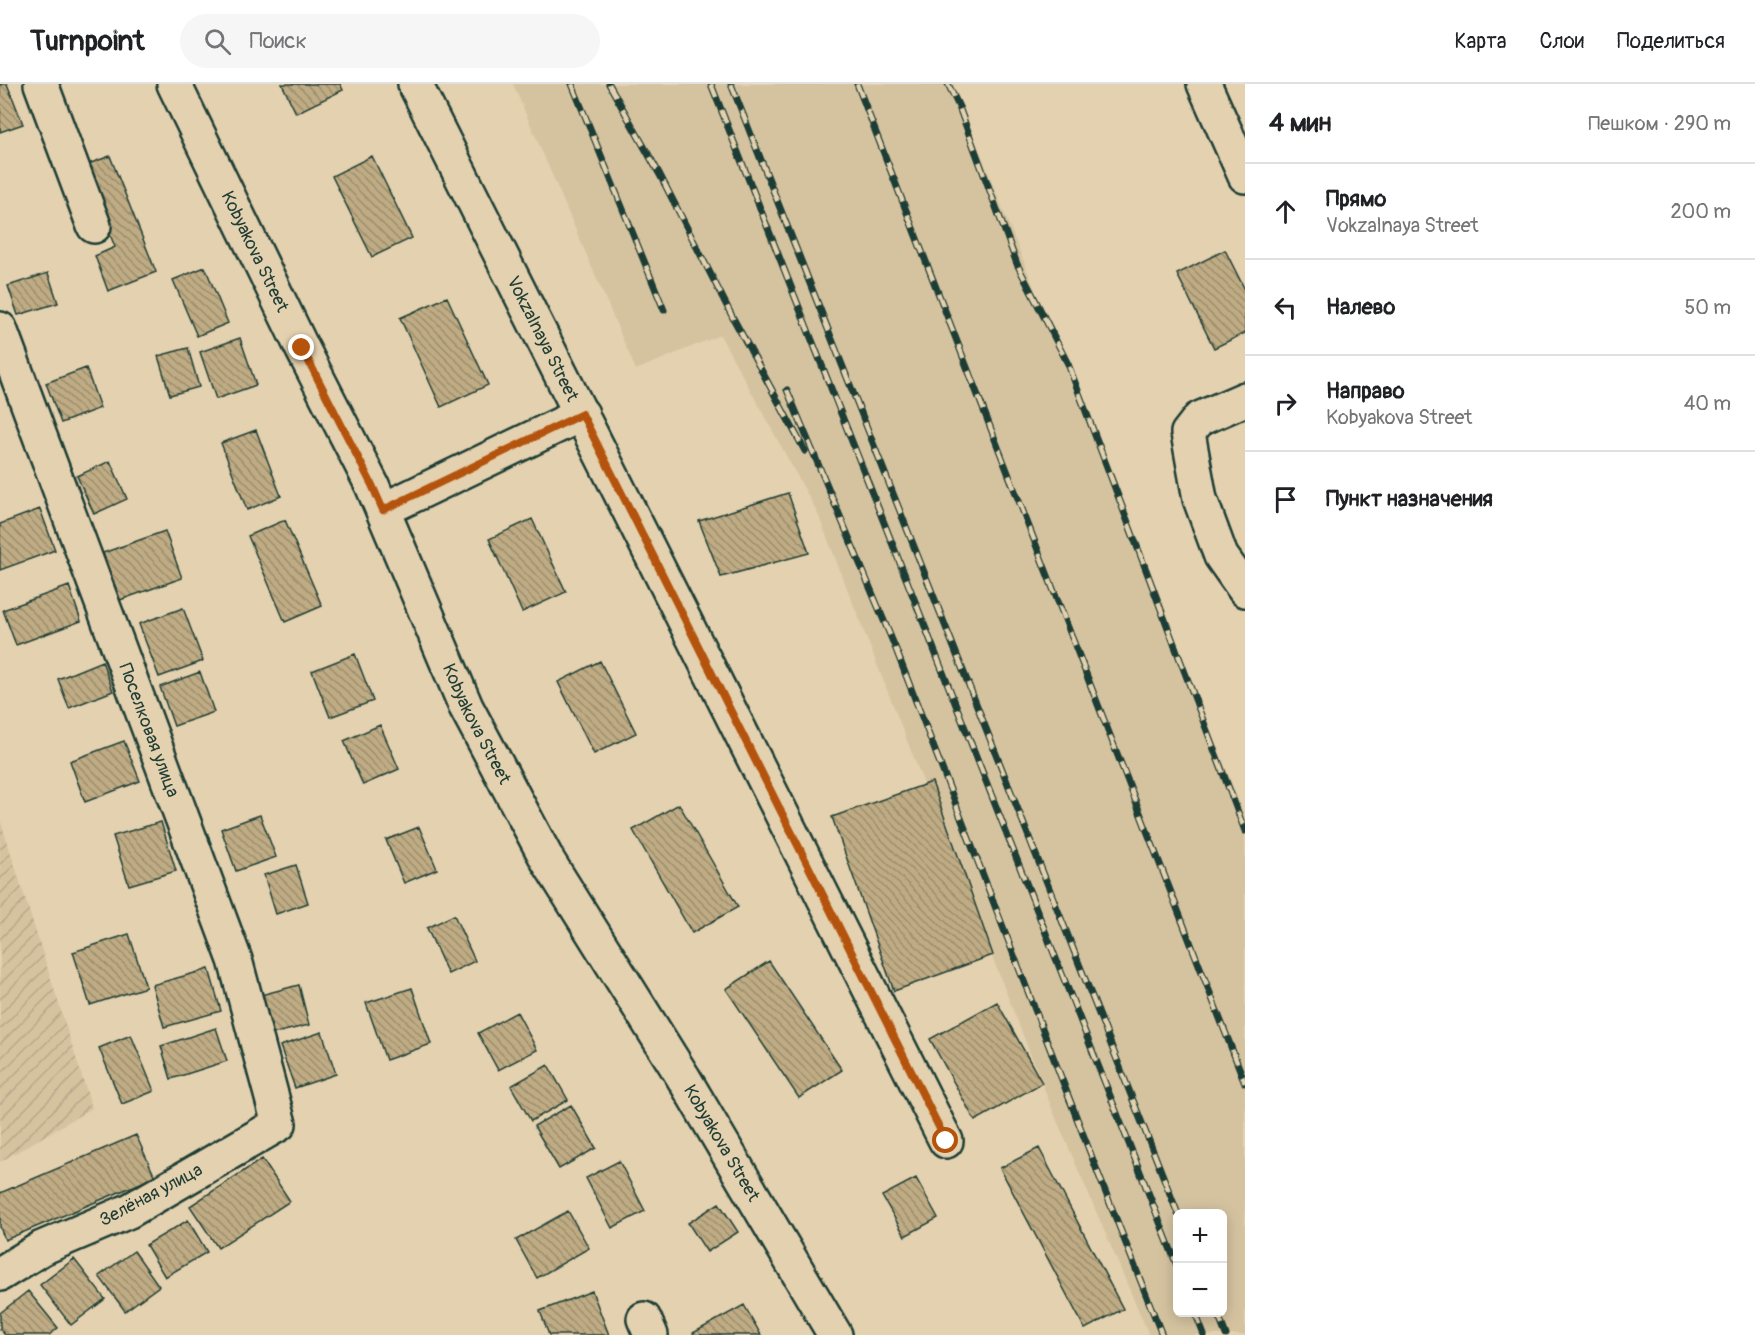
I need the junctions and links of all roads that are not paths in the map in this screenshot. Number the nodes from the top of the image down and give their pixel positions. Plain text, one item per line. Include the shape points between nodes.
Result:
1 (41, 84) edge
2 (174, 84) edge
3 (415, 84) edge
4 (1204, 84) edge
5 (1245, 176) edge
6 (94, 226) dead end
7 (0, 329) edge
8 (1245, 399) edge
9 (582, 414) junction
10 (383, 510) junction
11 (1245, 590) edge
12 (268, 1129) joint
13 (946, 1141) dead end
14 (0, 1274) edge
15 (835, 1335) edge

1 - 6 street
2 - 10 street, Kobyakova Street
3 - 9 street, Vokzalnaya Street
4 - 5 street
7 - 12 street, Поселковая улица via 235,960 279,1124
8 - 11 street via 1199,419 1188,433 1200,500 1221,556
9 - 10 street
9 - 13 street, Vokzalnaya Street
10 - 15 street, Kobyakova Street via 466,707 548,861 683,1077
12 - 14 street, Зелёная улица via 129,1211 42,1248

